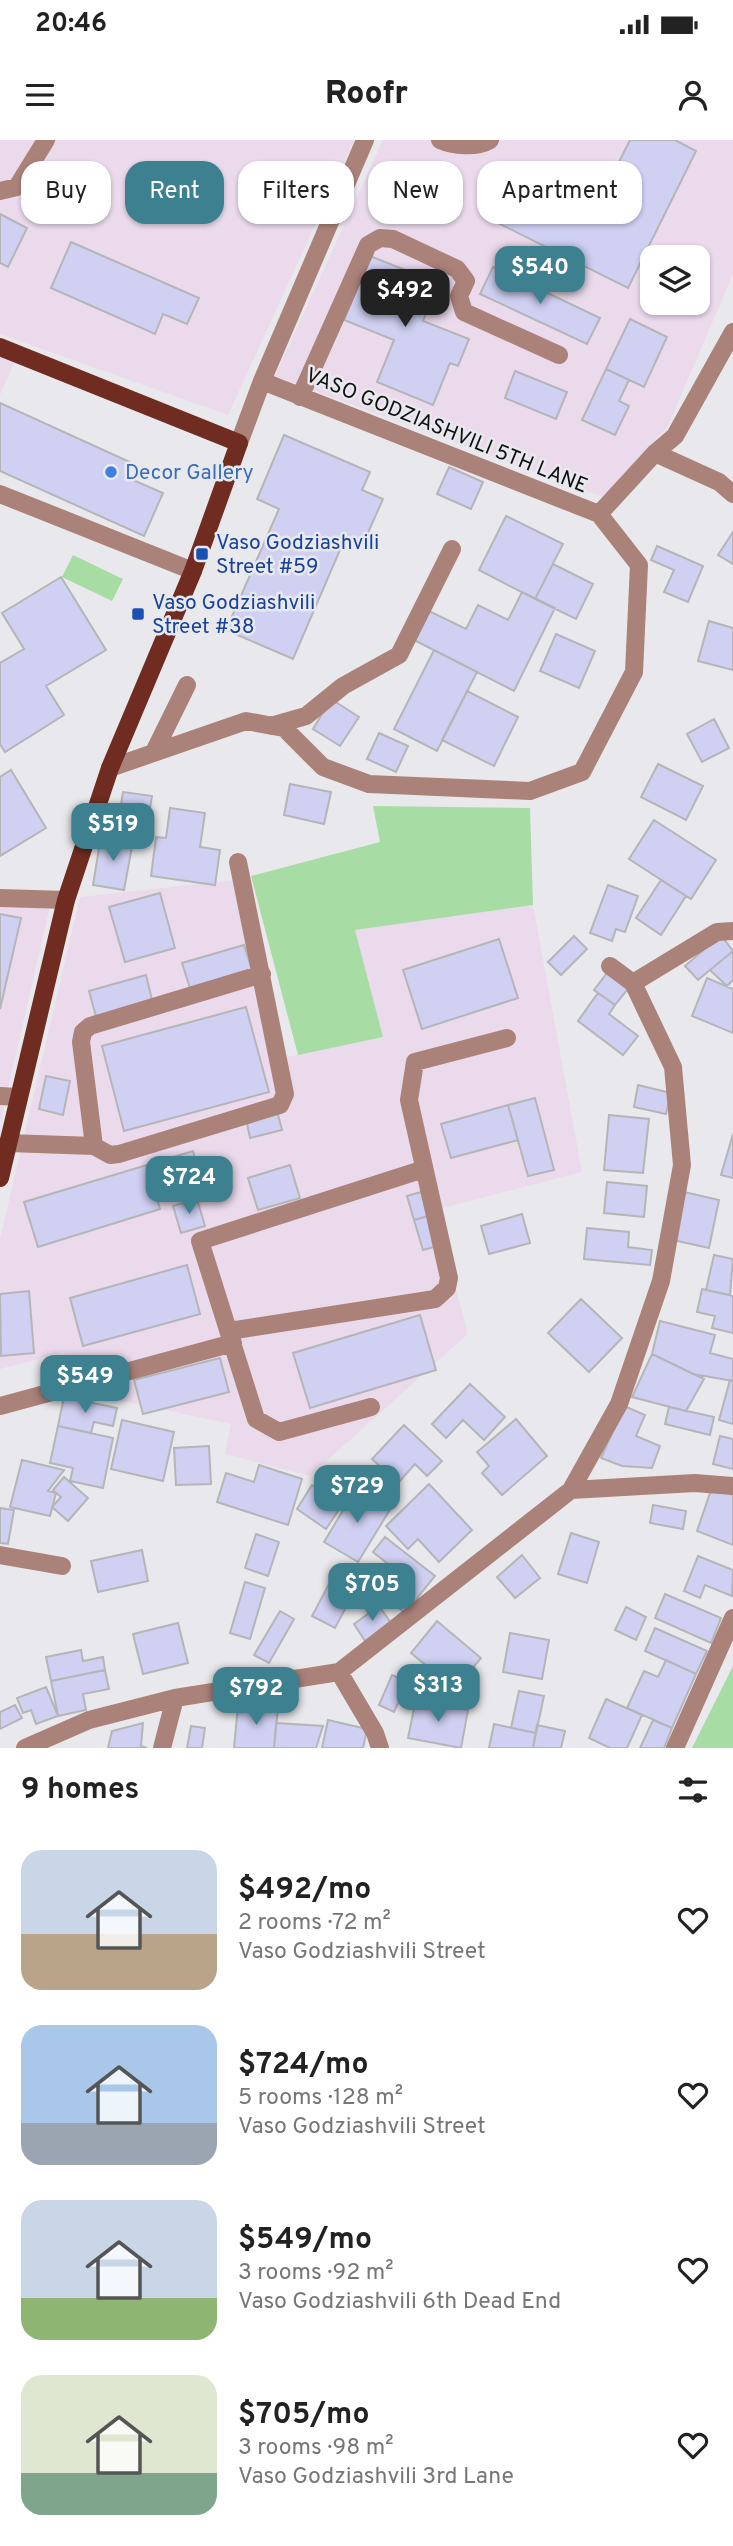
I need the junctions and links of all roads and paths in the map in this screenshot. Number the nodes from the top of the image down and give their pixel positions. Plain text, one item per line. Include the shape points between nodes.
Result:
1 (46, 140) edge
2 (365, 140) edge
3 (440, 140) edge
4 (490, 140) edge
5 (0, 191) edge
6 (733, 332) edge
7 (0, 347) edge
8 (559, 355) dead end
9 (262, 381) junction
10 (300, 397) junction
11 (239, 443) junction
12 (655, 453) junction
13 (0, 494) edge
14 (733, 494) edge
15 (599, 514) junction
16 (452, 549) dead end
17 (192, 571) junction
18 (187, 685) dead end
19 (271, 726) junction
20 (154, 752) junction
21 (110, 768) junction
22 (238, 862) dead end
23 (0, 898) edge
24 (66, 900) junction
25 (733, 931) edge
26 (610, 966) dead end
27 (262, 974) junction
28 (633, 983) junction
29 (506, 1038) dead end
30 (9, 1097) edge
31 (8, 1143) junction
32 (93, 1146) junction
33 (425, 1169) junction
34 (0, 1178) edge
35 (231, 1337) junction
36 (0, 1406) edge
37 (371, 1407) dead end
38 (733, 1486) edge
39 (571, 1490) junction
40 (0, 1555) edge
41 (62, 1566) dead end
42 (733, 1618) edge
43 (339, 1672) junction
44 (175, 1698) junction
45 (25, 1748) edge
46 (162, 1748) edge
47 (380, 1748) edge
48 (675, 1748) edge

1 - 5 street via 17,187
2 - 9 street
3 - 4 street via 483,144
6 - 12 street, VASO GODZIASHVILI 5TH LANE via 675,436
7 - 11 main road
8 - 10 street via 464,312 458,296 466,281 457,269 380,237 368,245
9 - 10 street, VASO GODZIASHVILI 5TH LANE
9 - 11 street
10 - 15 street, VASO GODZIASHVILI 5TH LANE
11 - 17 main road
12 - 14 street via 719,482
12 - 15 street, VASO GODZIASHVILI 5TH LANE
13 - 17 street
15 - 19 street via 639,565 634,672 582,772 530,791 369,784 323,767 284,728
16 - 19 street via 398,655 343,686 306,716
17 - 21 main road
18 - 20 street
19 - 20 street via 246,721
20 - 21 street
21 - 24 main road
22 - 27 street
23 - 24 street
24 - 30 main road
25 - 28 street via 717,932
26 - 28 street
27 - 32 street via 90,1026 83,1032
27 - 32 street via 285,1094 280,1105 119,1154 110,1155
28 - 39 street via 673,1067 681,1164 661,1281 619,1404
29 - 33 street via 415,1062 409,1100
30 - 31 main road
31 - 32 street
31 - 34 main road
33 - 35 street via 200,1241
33 - 35 street via 449,1278 443,1294
35 - 36 street
35 - 37 street via 256,1419 279,1432
38 - 39 street via 695,1483
39 - 43 street
40 - 41 street
42 - 48 street
43 - 44 street
43 - 47 street
44 - 45 street via 89,1720
44 - 46 street

